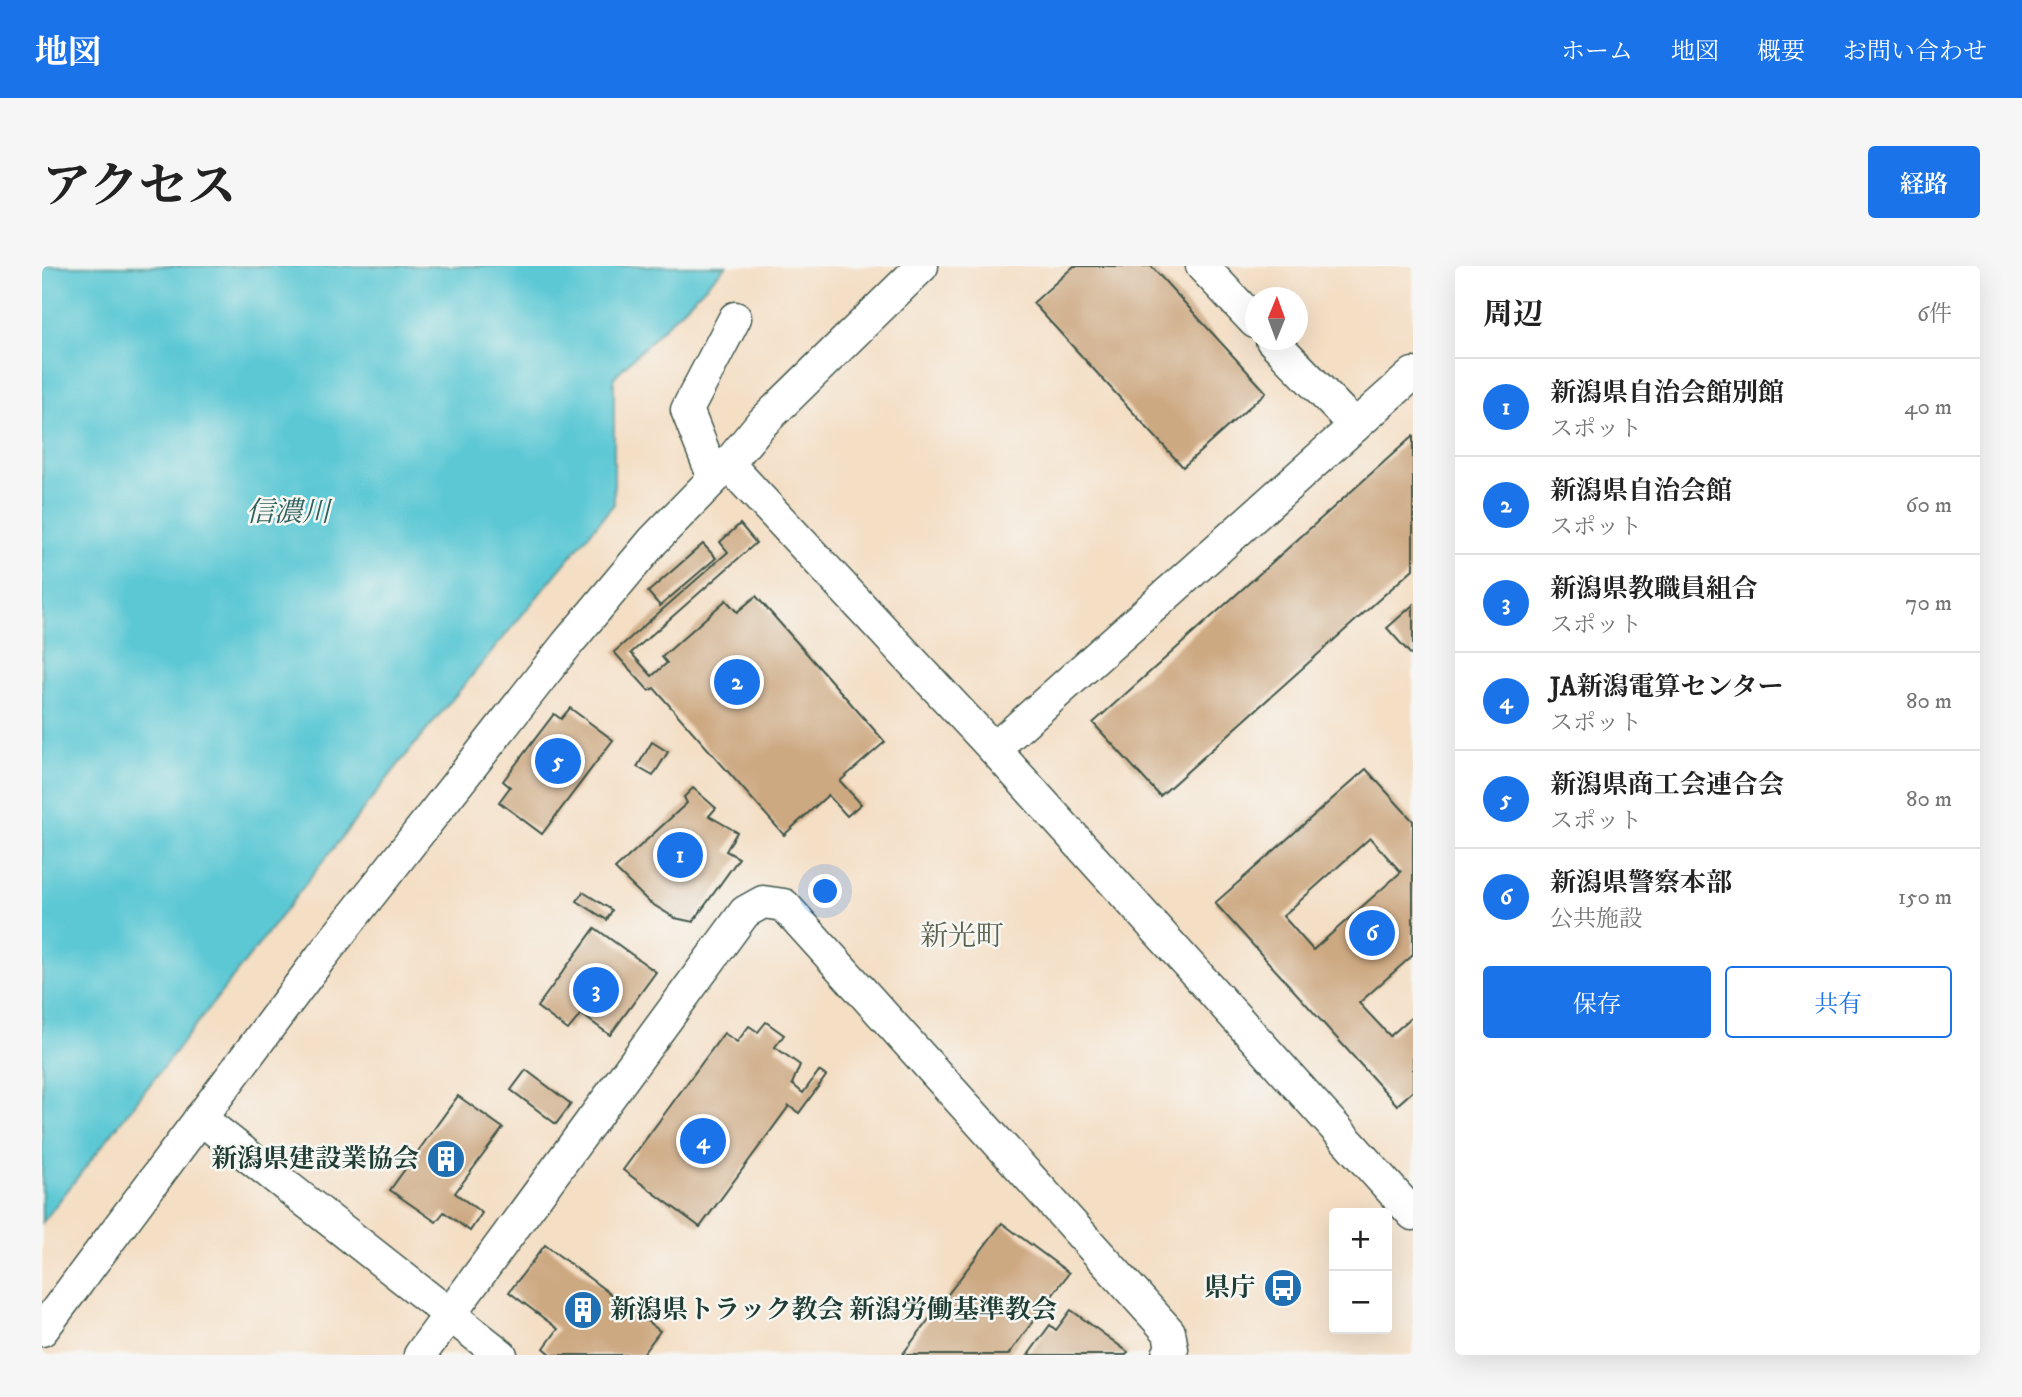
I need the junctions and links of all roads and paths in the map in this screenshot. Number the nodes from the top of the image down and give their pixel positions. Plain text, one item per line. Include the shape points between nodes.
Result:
1 (922, 266) edge
2 (1202, 266) edge
3 (1245, 311) edge
4 (734, 318) dead end
5 (1282, 350) edge
6 (1413, 374) edge
7 (1355, 426) junction
8 (721, 471) junction
9 (995, 749) junction
10 (200, 1118) junction
11 (1410, 1204) edge
12 (451, 1314) junction
13 (42, 1330) edge
14 (420, 1355) edge
15 (501, 1355) edge
16 (1168, 1355) edge

1 - 8 street via 760,425
2 - 3 street
4 - 8 street via 687,410
5 - 7 street
6 - 7 street
7 - 9 street
8 - 9 street
8 - 10 street via 653,541 489,740
9 - 11 street
10 - 12 street
10 - 13 street
12 - 14 street
12 - 15 street
12 - 16 street via 745,912 763,902 784,905 1169,1332 1172,1349

